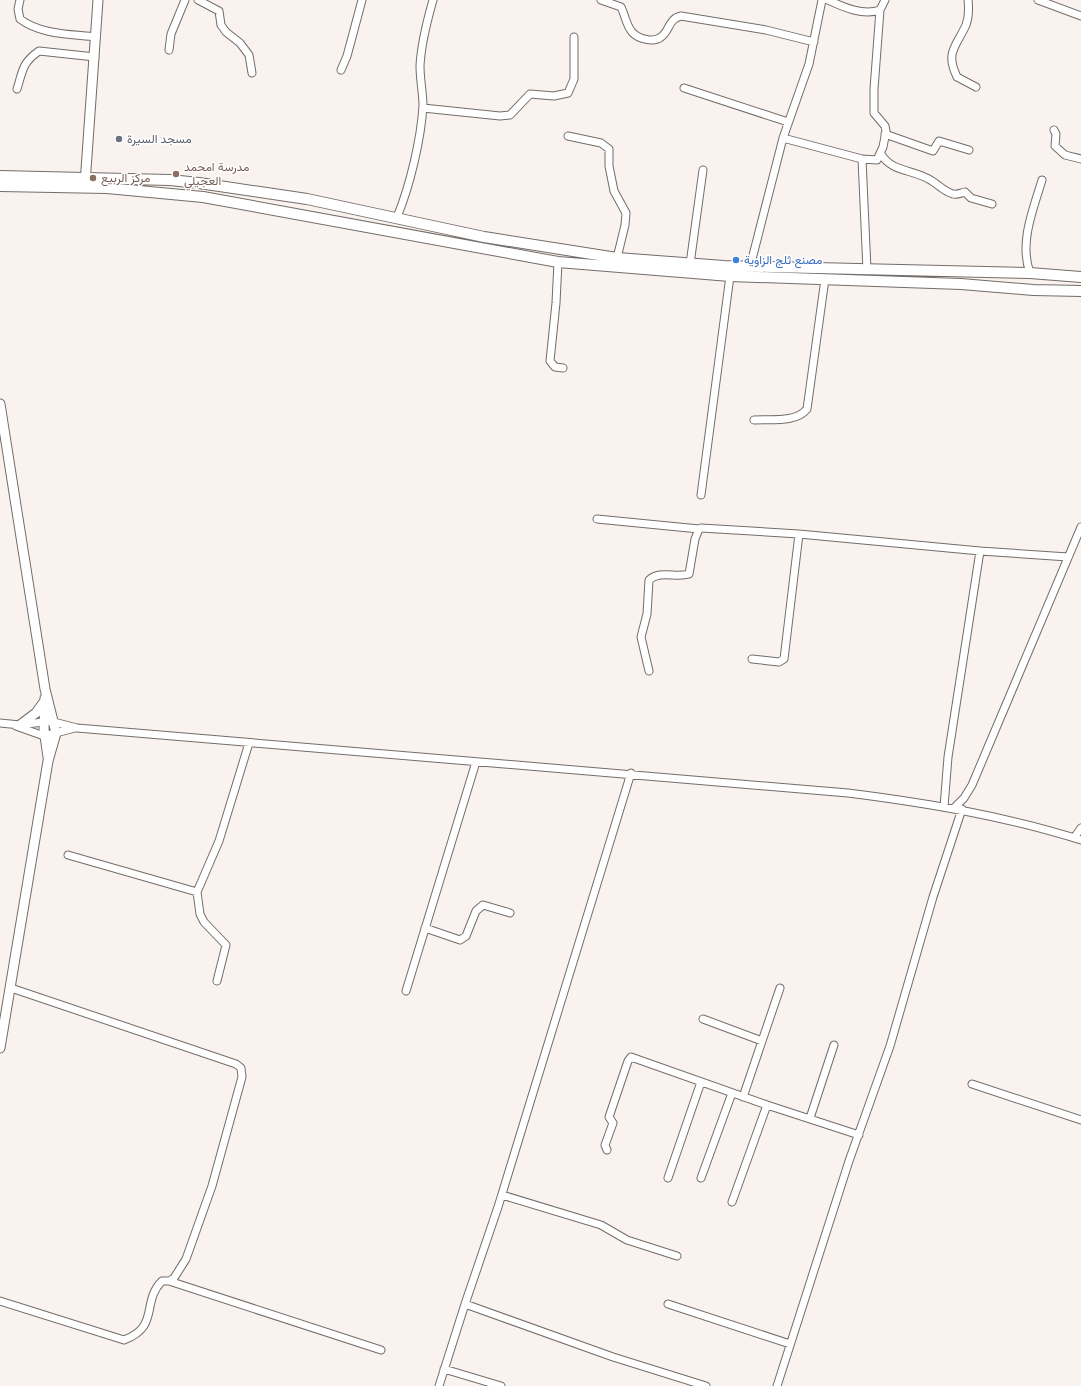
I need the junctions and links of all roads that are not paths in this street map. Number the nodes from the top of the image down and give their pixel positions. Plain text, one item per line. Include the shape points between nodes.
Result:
1 (20, 0) edge
2 (98, 0) edge
3 (185, 0) edge
4 (198, 0) edge
5 (362, 0) edge
6 (433, 0) edge
7 (601, 0) edge
8 (822, 0) edge
9 (828, 0) edge
10 (885, 0) edge
11 (968, 0) edge
12 (1038, 0) edge
13 (880, 10) junction
14 (1081, 16) edge
15 (96, 37) junction
16 (574, 37) dead end
17 (814, 42) junction
18 (169, 50) dead end
19 (95, 57) junction
20 (341, 70) dead end
21 (252, 73) dead end
22 (976, 87) dead end
23 (684, 88) dead end
24 (16, 89) dead end
25 (423, 108) junction
26 (788, 122) junction
27 (1054, 130) dead end
28 (885, 134) junction
29 (568, 136) dead end
30 (783, 138) junction
31 (969, 150) dead end
32 (881, 154) junction
33 (862, 159) junction
34 (1081, 159) edge
35 (703, 170) dead end
36 (0, 176) edge
37 (1042, 180) dead end
38 (85, 183) junction
39 (0, 186) edge
40 (992, 204) dead end
41 (397, 217) junction
42 (617, 258) junction
43 (558, 262) junction
44 (690, 264) junction
45 (750, 267) junction
46 (868, 270) junction
47 (1030, 273) junction
48 (730, 276) junction
49 (1081, 276) edge
50 (825, 279) junction
51 (1081, 291) edge
52 (563, 368) dead end
53 (0, 404) edge
54 (754, 420) dead end
55 (701, 495) dead end
56 (597, 519) dead end
57 (1081, 526) edge
58 (699, 529) junction
59 (799, 534) junction
60 (980, 551) junction
61 (1068, 557) junction
62 (752, 659) dead end
63 (649, 671) dead end
64 (45, 694) junction
65 (44, 721) junction
66 (54, 722) junction
67 (0, 723) edge
68 (16, 725) junction
69 (77, 728) junction
70 (56, 733) junction
71 (44, 736) junction
72 (249, 743) junction
73 (48, 760) junction
74 (476, 762) junction
75 (631, 774) junction
76 (944, 807) junction
77 (954, 808) junction
78 (962, 809) junction
79 (1081, 828) edge
80 (1078, 839) edge
81 (68, 855) dead end
82 (197, 892) junction
83 (510, 913) dead end
84 (425, 928) junction
85 (216, 981) dead end
86 (11, 988) junction
87 (780, 988) dead end
88 (406, 991) dead end
89 (703, 1019) dead end
90 (762, 1041) junction
91 (834, 1045) dead end
92 (0, 1048) edge
93 (701, 1082) junction
94 (972, 1084) dead end
95 (732, 1093) junction
96 (743, 1097) junction
97 (767, 1105) junction
98 (810, 1118) junction
99 (1081, 1120) edge
100 (859, 1135) junction
101 (607, 1150) dead end
102 (668, 1178) dead end
103 (701, 1178) dead end
104 (502, 1195) junction
105 (732, 1202) dead end
106 (677, 1256) dead end
107 (169, 1280) junction
108 (0, 1301) edge
109 (464, 1304) junction
110 (668, 1304) dead end
111 (790, 1344) junction
112 (381, 1350) dead end
113 (444, 1369) junction
114 (439, 1386) edge
115 (501, 1386) edge
116 (706, 1386) edge
117 (777, 1386) edge

1 - 15 street via 20,19 29,25 39,29
2 - 15 street
3 - 18 street via 171,34
4 - 21 street via 218,11 221,25 249,55
5 - 20 street
6 - 25 street via 420,66
7 - 17 street via 620,7 632,32 646,39 659,39 675,17 681,16 766,30
8 - 17 street
9 - 13 street via 858,11
10 - 13 street
11 - 22 street via 968,18 951,53 951,62 957,77
12 - 14 street
13 - 28 street via 874,113 884,126
15 - 19 street
16 - 25 street via 574,79 571,91 564,95 530,94 510,115 500,116
17 - 26 street via 809,64
19 - 24 street via 39,51 22,67
19 - 38 street
23 - 26 street
25 - 41 street via 414,163
26 - 30 street
27 - 34 street via 1055,146 1065,155
28 - 31 street via 934,150 939,141
28 - 32 street
29 - 42 street via 601,143 610,149 609,166 614,191 626,213
30 - 33 street
30 - 45 street
32 - 33 street via 877,160
32 - 40 street via 884,160 896,168 918,174 942,190 954,194 965,192 971,198
33 - 46 street
35 - 44 street
36 - 38 main road
37 - 47 street via 1025,242 1025,256
38 - 39 main road
38 - 41 main road via 170,180 199,183 307,199
38 - 43 main road via 203,197
41 - 42 main road via 484,237
42 - 44 main road
43 - 48 main road
43 - 52 street via 550,361 555,367
44 - 45 main road
45 - 46 main road
46 - 47 main road
47 - 49 main road
48 - 50 main road
48 - 55 street
50 - 51 main road
50 - 54 street via 807,409 803,415 795,418
53 - 64 street
56 - 58 street
57 - 61 street
58 - 59 street
58 - 63 street via 689,574 666,574 654,576 649,580 647,614 641,637
59 - 60 street
59 - 62 street via 784,659 780,662
60 - 61 street
60 - 76 street via 948,757
61 - 77 street via 972,785
64 - 65 street
64 - 66 street
64 - 68 street via 40,709
65 - 66 street
65 - 68 street
65 - 71 street
66 - 69 street
66 - 70 street
67 - 68 street
68 - 71 street
69 - 70 street
69 - 72 street
70 - 71 street
70 - 73 street
71 - 73 street
72 - 74 street
72 - 82 street via 221,836
73 - 86 street
74 - 75 street
74 - 84 street
75 - 76 street via 848,793
75 - 104 street
76 - 77 street
77 - 78 street
78 - 80 street
78 - 100 street via 933,897 890,1046
79 - 80 street
81 - 82 street
82 - 85 street via 200,914 204,922 226,945
83 - 84 street via 483,905 476,911 466,936 460,940
84 - 88 street
86 - 92 street
86 - 107 street via 222,1059 240,1068 241,1084 212,1186 186,1259 178,1273
87 - 90 street
89 - 90 street
90 - 96 street
91 - 98 street
93 - 95 street
93 - 101 street via 631,1058 609,1117 613,1123 605,1145
93 - 102 street
94 - 99 street
95 - 96 street
95 - 103 street
96 - 97 street
97 - 98 street
97 - 105 street
98 - 100 street
100 - 111 street
104 - 106 street via 600,1225 627,1240
104 - 109 street
107 - 108 street via 162,1281 154,1291 145,1327 124,1340
107 - 112 street
109 - 113 street
109 - 116 street via 613,1357
110 - 111 street
111 - 117 street
113 - 114 street
113 - 115 street

